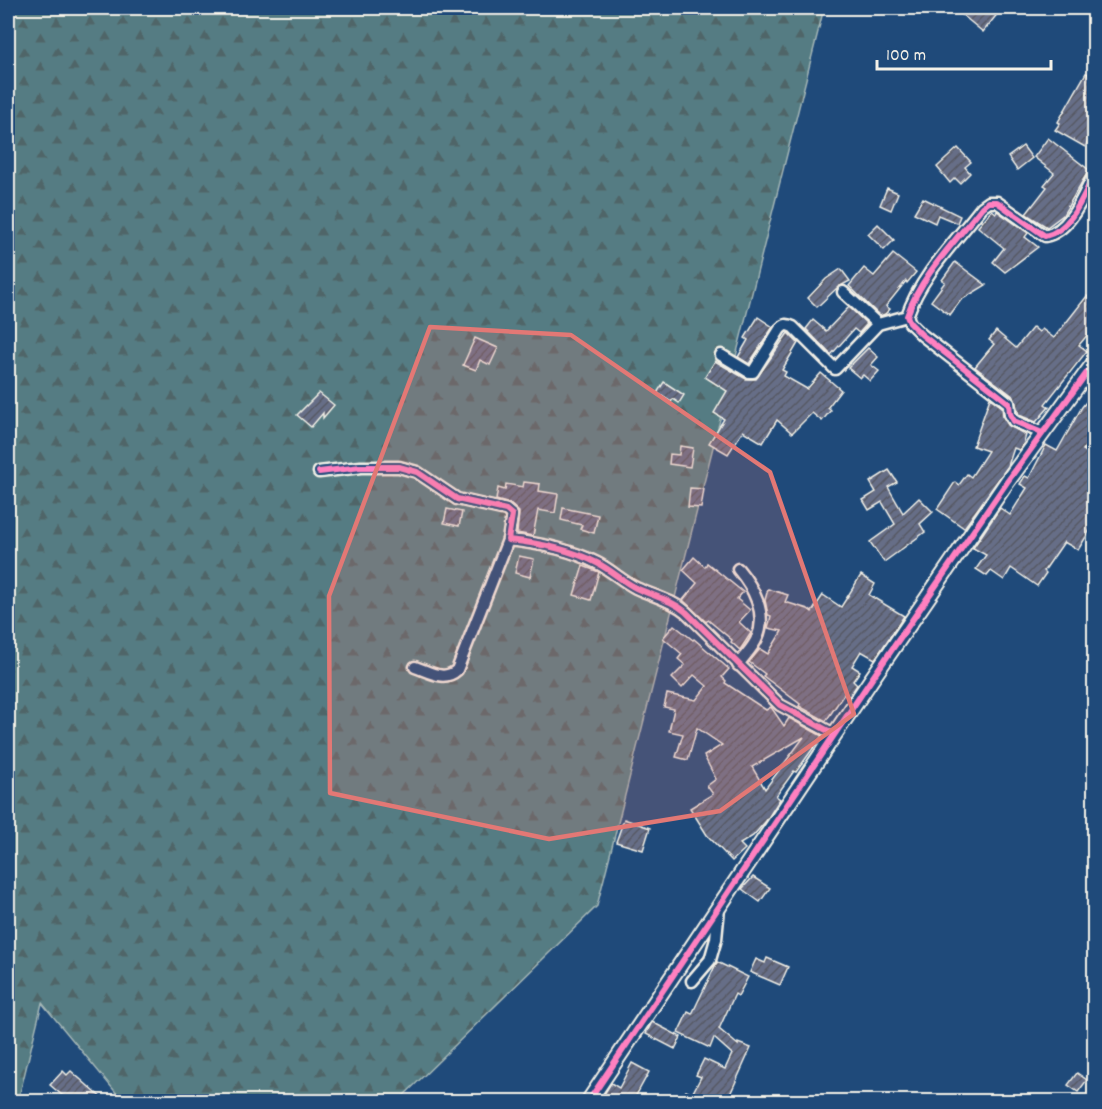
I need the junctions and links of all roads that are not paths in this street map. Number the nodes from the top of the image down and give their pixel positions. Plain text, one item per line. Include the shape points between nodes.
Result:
1 (1095, 175) edge
2 (843, 292) dead end
3 (907, 316) junction
4 (878, 324) junction
5 (721, 355) dead end
6 (1095, 363) edge
7 (1042, 433) junction
8 (319, 472) dead end
9 (508, 540) junction
10 (738, 569) dead end
11 (738, 665) junction
12 (415, 667) dead end
13 (834, 734) junction
14 (719, 904) junction
15 (692, 981) dead end
16 (588, 1101) edge

1 - 3 street via 1065,225 1055,234 1045,236 997,202 982,207 916,294
2 - 4 street
3 - 4 street
3 - 7 street via 922,335 1009,403 1014,421
4 - 5 street via 835,369 789,324 780,329 753,372
6 - 7 street
7 - 13 street
8 - 9 street via 388,466 412,470 456,499 506,510 512,515
9 - 11 street via 561,549 596,562 635,587 674,604
9 - 12 street via 457,670 443,676
10 - 11 street via 756,595 760,622 757,639
11 - 13 street via 780,705
13 - 14 street
14 - 15 street via 710,960
14 - 16 street

